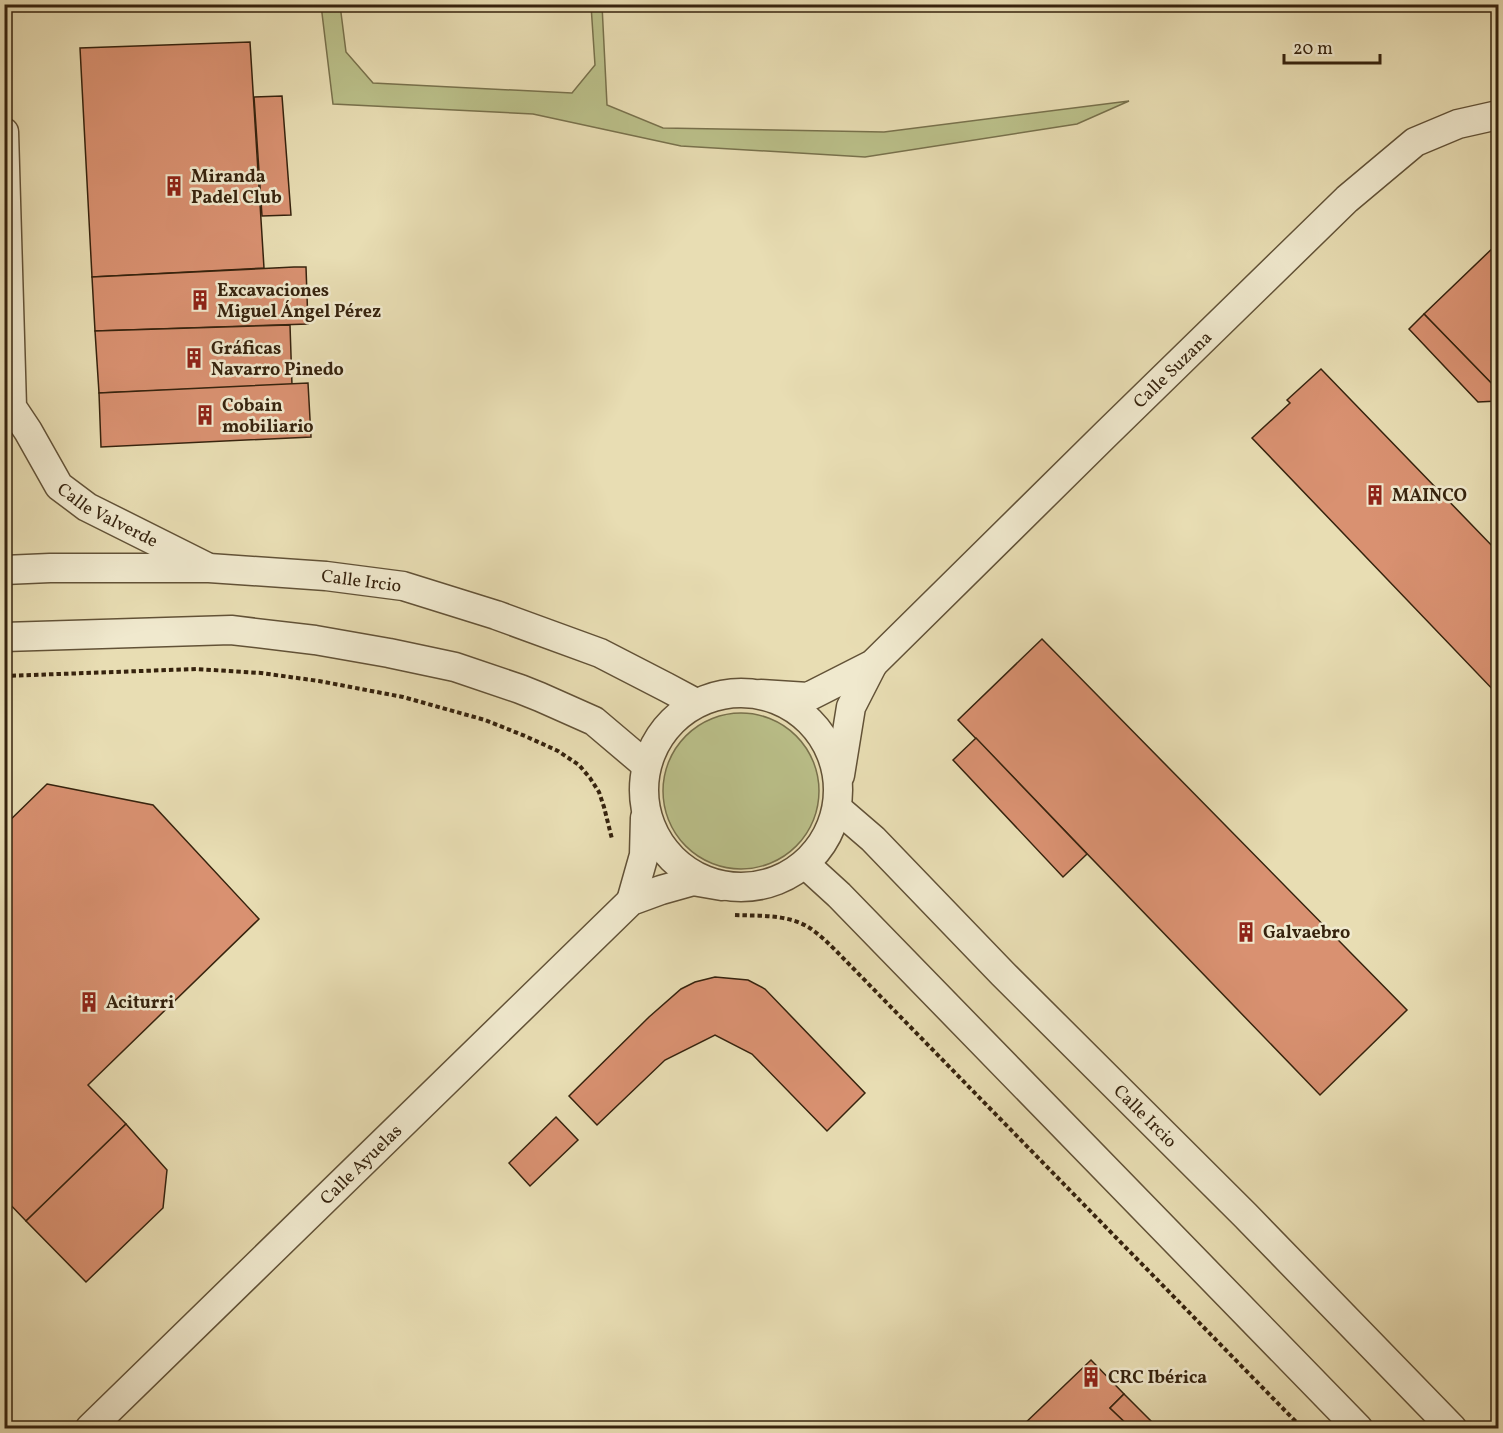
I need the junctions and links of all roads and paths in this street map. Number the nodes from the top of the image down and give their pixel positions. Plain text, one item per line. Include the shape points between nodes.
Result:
1 (1498, 114) edge
2 (4, 132) edge
3 (8, 414) edge
4 (209, 568) junction
5 (4, 570) edge
6 (4, 637) edge
7 (873, 664) junction
8 (4, 676) edge
9 (761, 694) junction
10 (696, 704) junction
11 (646, 765) junction
12 (838, 795) junction
13 (645, 808) junction
14 (613, 843) dead end
15 (806, 864) junction
16 (722, 886) junction
17 (631, 901) junction
18 (732, 915) dead end
19 (90, 1428) edge
20 (1302, 1428) edge
21 (1358, 1428) edge
22 (1452, 1428) edge

1 - 7 street, Calle Suzana via 1458,124 1415,142 1347,199
2 - 3 street, Calle Valverde
3 - 4 street, Calle Valverde via 28,431 59,486 87,507
4 - 5 street, Calle Ircio
4 - 10 street, Calle Ircio via 403,586 600,653
6 - 11 street via 231,630 389,652 455,667 540,696 594,720
7 - 9 street, Calle Suzana via 808,697
7 - 12 street, Calle Suzana via 851,707
8 - 14 path via 196,669 319,681 403,697 485,720 579,765 599,792
9 - 10 street via 728,693
9 - 12 street via 790,705 815,725 831,752
10 - 11 street via 674,719 657,740
11 - 13 street
12 - 15 street via 826,839
12 - 22 street, Calle Ircio via 873,839 1011,982
13 - 16 street via 664,850 700,879
13 - 17 street, Calle Ayuelas via 644,855
15 - 16 street via 780,880 752,887
15 - 21 street
16 - 17 street, Calle Ayuelas via 693,881
17 - 19 street, Calle Ayuelas
18 - 20 path via 773,916 814,930

